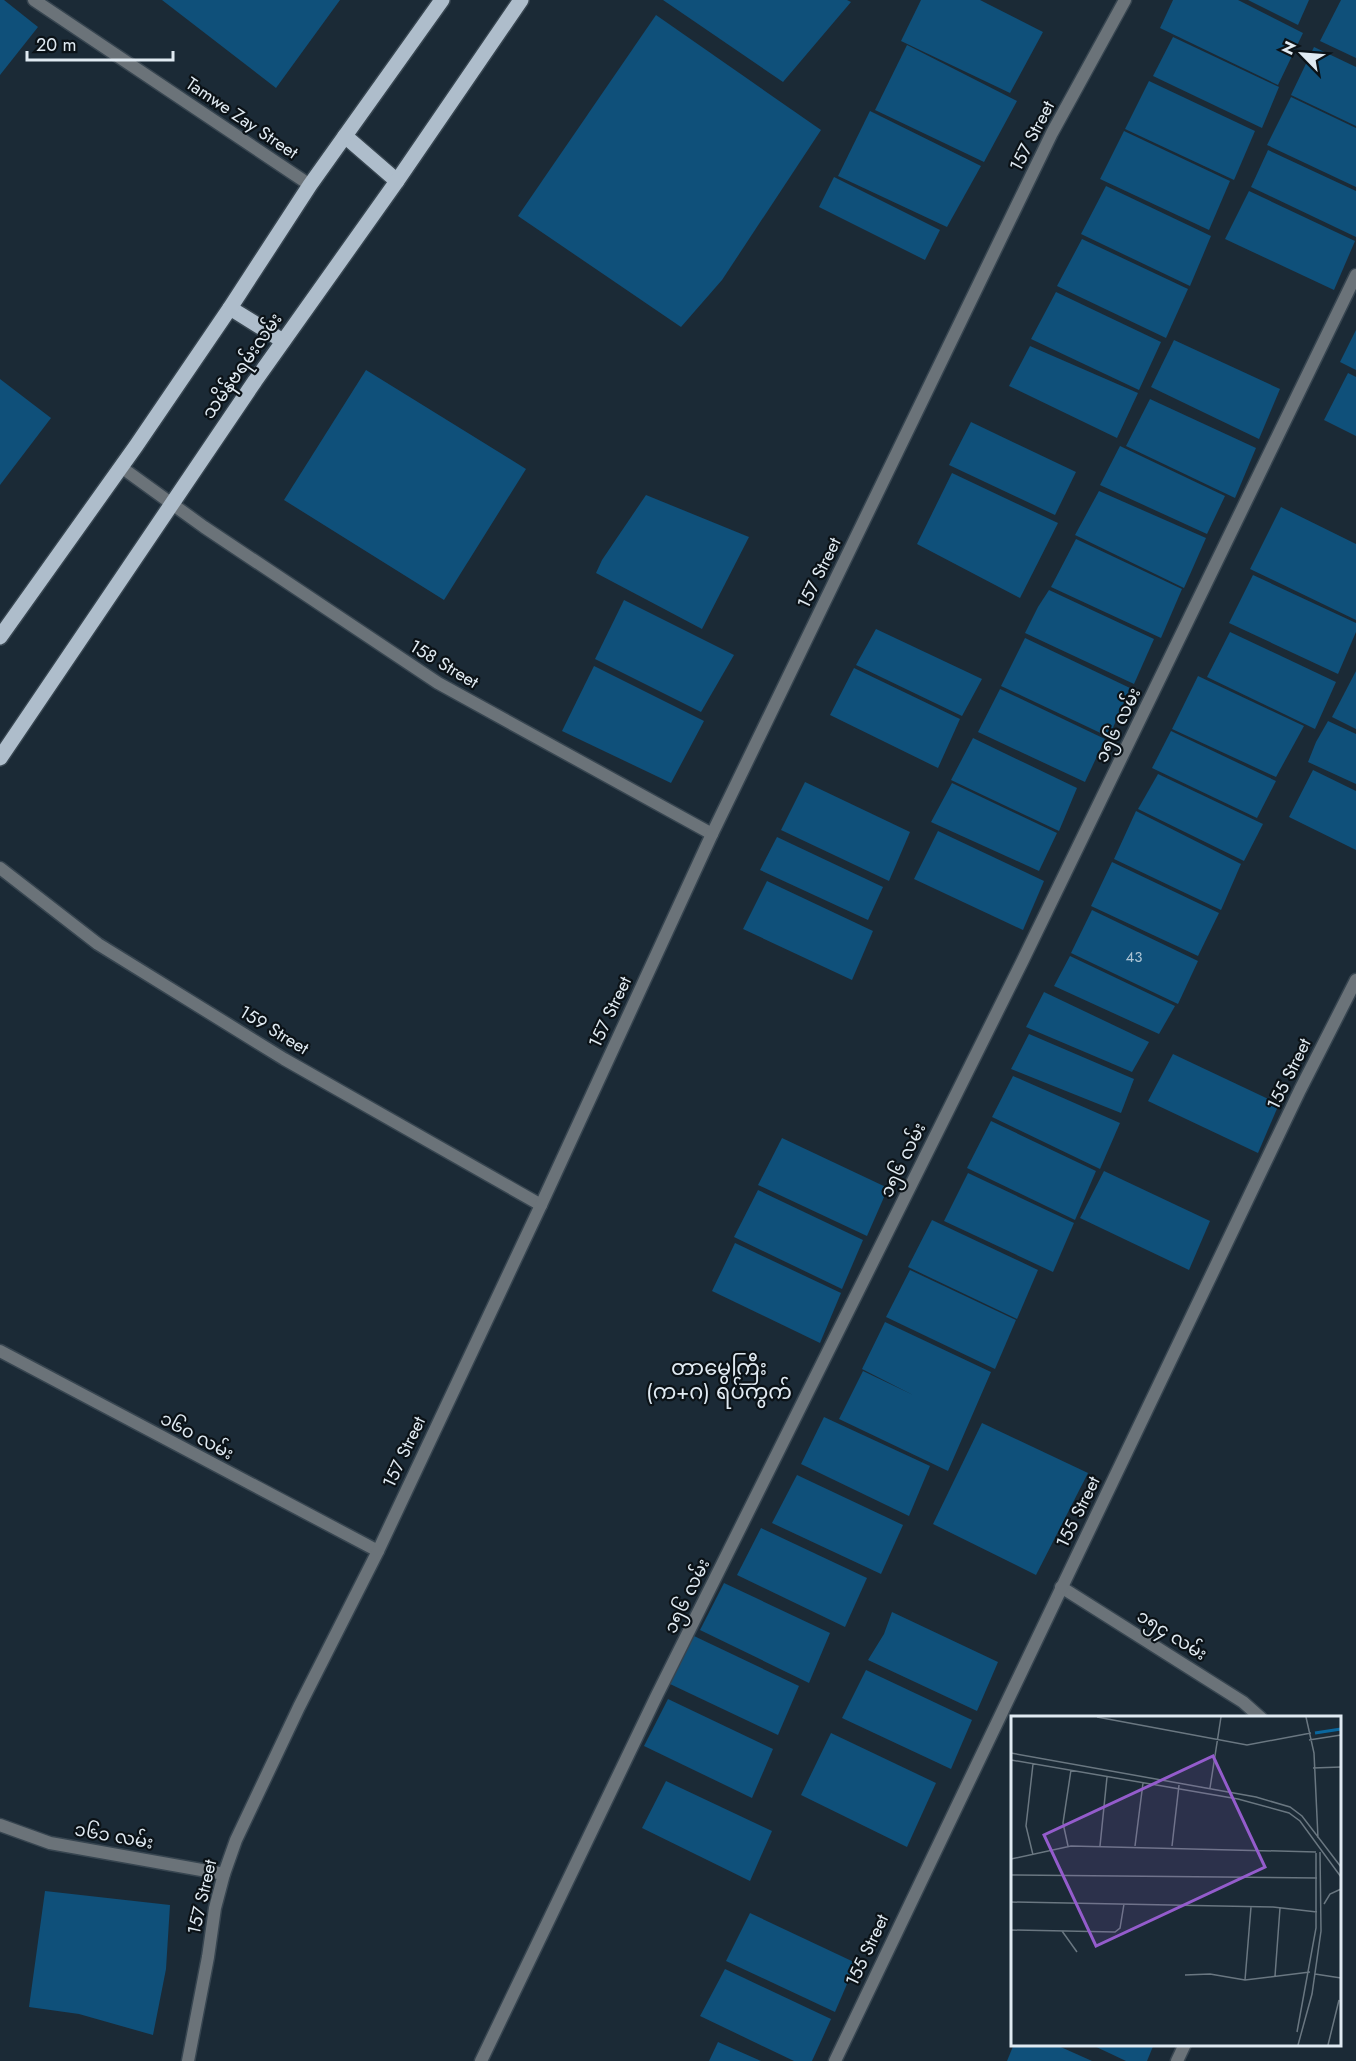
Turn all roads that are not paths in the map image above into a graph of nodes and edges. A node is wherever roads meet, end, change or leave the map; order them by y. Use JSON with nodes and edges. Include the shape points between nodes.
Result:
{"nodes":[{"id":1,"x":34,"y":0,"type":"edge"},
{"id":2,"x":442,"y":0,"type":"edge"},
{"id":3,"x":521,"y":0,"type":"edge"},
{"id":4,"x":1125,"y":0,"type":"edge"},
{"id":5,"x":345,"y":136,"type":"junction"},
{"id":6,"x":397,"y":180,"type":"junction"},
{"id":7,"x":310,"y":185,"type":"junction"},
{"id":8,"x":1356,"y":275,"type":"edge"},
{"id":9,"x":230,"y":308,"type":"junction"},
{"id":10,"x":283,"y":341,"type":"junction"},
{"id":11,"x":121,"y":467,"type":"junction"},
{"id":12,"x":171,"y":503,"type":"junction"},
{"id":13,"x":0,"y":638,"type":"edge"},
{"id":14,"x":0,"y":758,"type":"edge"},
{"id":15,"x":712,"y":834,"type":"junction"},
{"id":16,"x":0,"y":868,"type":"edge"},
{"id":17,"x":1356,"y":980,"type":"edge"},
{"id":18,"x":541,"y":1205,"type":"junction"},
{"id":19,"x":0,"y":1351,"type":"edge"},
{"id":20,"x":378,"y":1551,"type":"junction"},
{"id":21,"x":1061,"y":1587,"type":"junction"},
{"id":22,"x":1259,"y":1716,"type":"edge"},
{"id":23,"x":0,"y":1825,"type":"edge"},
{"id":24,"x":224,"y":1874,"type":"junction"},
{"id":25,"x":1184,"y":2046,"type":"edge"},
{"id":26,"x":188,"y":2061,"type":"edge"},
{"id":27,"x":481,"y":2061,"type":"edge"},
{"id":28,"x":835,"y":2061,"type":"edge"},
{"id":29,"x":1177,"y":2061,"type":"edge"}],
"edges":[{"from":1,"to":7,"type":"street","name":"Tamwe Zay Street"},
{"from":2,"to":5,"type":"main road"},
{"from":3,"to":6,"type":"main road","name":"သမိန်ဗရမ်းလမ်း"},
{"from":4,"to":15,"type":"street","name":"157 Street","via":[[1052,133]]},
{"from":5,"to":6,"type":"main road"},
{"from":5,"to":7,"type":"main road"},
{"from":6,"to":10,"type":"main road","name":"သမိန်ဗရမ်းလမ်း"},
{"from":7,"to":9,"type":"main road"},
{"from":8,"to":27,"type":"street","name":"၁၅၆ လမ်း"},
{"from":9,"to":10,"type":"main road"},
{"from":9,"to":11,"type":"main road"},
{"from":10,"to":12,"type":"main road","name":"သမိန်ဗရမ်းလမ်း"},
{"from":11,"to":12,"type":"street","name":"158 Street"},
{"from":11,"to":13,"type":"main road"},
{"from":12,"to":14,"type":"main road","name":"သမိန်ဗရမ်းလမ်း"},
{"from":12,"to":15,"type":"street","name":"158 Street","via":[[438,683]]},
{"from":15,"to":18,"type":"street","name":"157 Street"},
{"from":16,"to":18,"type":"street","name":"159 Street","via":[[98,944],[284,1059]]},
{"from":17,"to":21,"type":"street","name":"155 Street"},
{"from":18,"to":20,"type":"street","name":"157 Street"},
{"from":19,"to":20,"type":"street","name":"၁၆၀ လမ်း"},
{"from":20,"to":24,"type":"street","name":"157 Street","via":[[299,1707]]},
{"from":21,"to":22,"type":"street","name":"၁၅၄ လမ်း","via":[[1243,1702]]},
{"from":21,"to":28,"type":"street","name":"155 Street"},
{"from":23,"to":24,"type":"street","name":"၁၆၁ လမ်း","via":[[50,1844]]},
{"from":24,"to":26,"type":"street","name":"157 Street"},
{"from":25,"to":29,"type":"street"}]}
